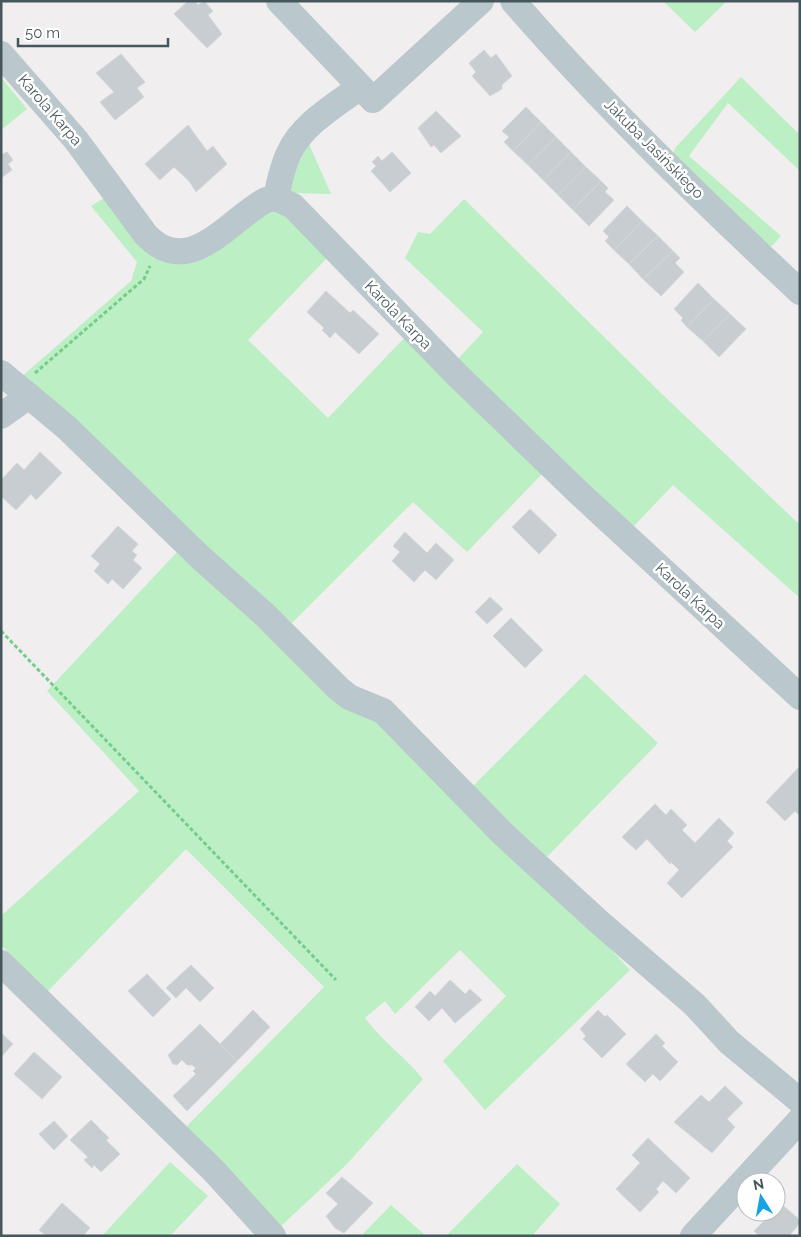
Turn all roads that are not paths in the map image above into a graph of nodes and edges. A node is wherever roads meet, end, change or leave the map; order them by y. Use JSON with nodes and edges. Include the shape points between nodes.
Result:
{"nodes":[{"id":1,"x":279,"y":1,"type":"edge"},
{"id":2,"x":481,"y":1,"type":"edge"},
{"id":3,"x":513,"y":1,"type":"edge"},
{"id":4,"x":1,"y":54,"type":"edge"},
{"id":5,"x":367,"y":94,"type":"junction"},
{"id":6,"x":276,"y":198,"type":"junction"},
{"id":7,"x":800,"y":292,"type":"edge"},
{"id":8,"x":16,"y":385,"type":"edge"},
{"id":9,"x":1,"y":416,"type":"edge"},
{"id":10,"x":800,"y":697,"type":"edge"},
{"id":11,"x":1,"y":963,"type":"edge"},
{"id":12,"x":799,"y":1115,"type":"edge"},
{"id":13,"x":272,"y":1236,"type":"edge"},
{"id":14,"x":693,"y":1236,"type":"edge"}],
"edges":[{"from":1,"to":5,"type":"street"},
{"from":2,"to":5,"type":"street"},
{"from":3,"to":7,"type":"street","name":"Jakuba Jasińskiego","via":[[631,126]]},
{"from":4,"to":6,"type":"street","name":"Karola Karpa","via":[[76,140],[156,245],[177,252],[200,247],[259,204]]},
{"from":5,"to":6,"type":"street","via":[[312,124],[298,138],[284,165]]},
{"from":6,"to":10,"type":"street","name":"Karola Karpa","via":[[292,206],[463,381]]},
{"from":8,"to":9,"type":"street"},
{"from":8,"to":12,"type":"street","via":[[66,427],[338,688],[350,697],[383,711],[502,832],[695,1005]]},
{"from":11,"to":13,"type":"street","via":[[214,1171]]},
{"from":12,"to":14,"type":"street"}]}
